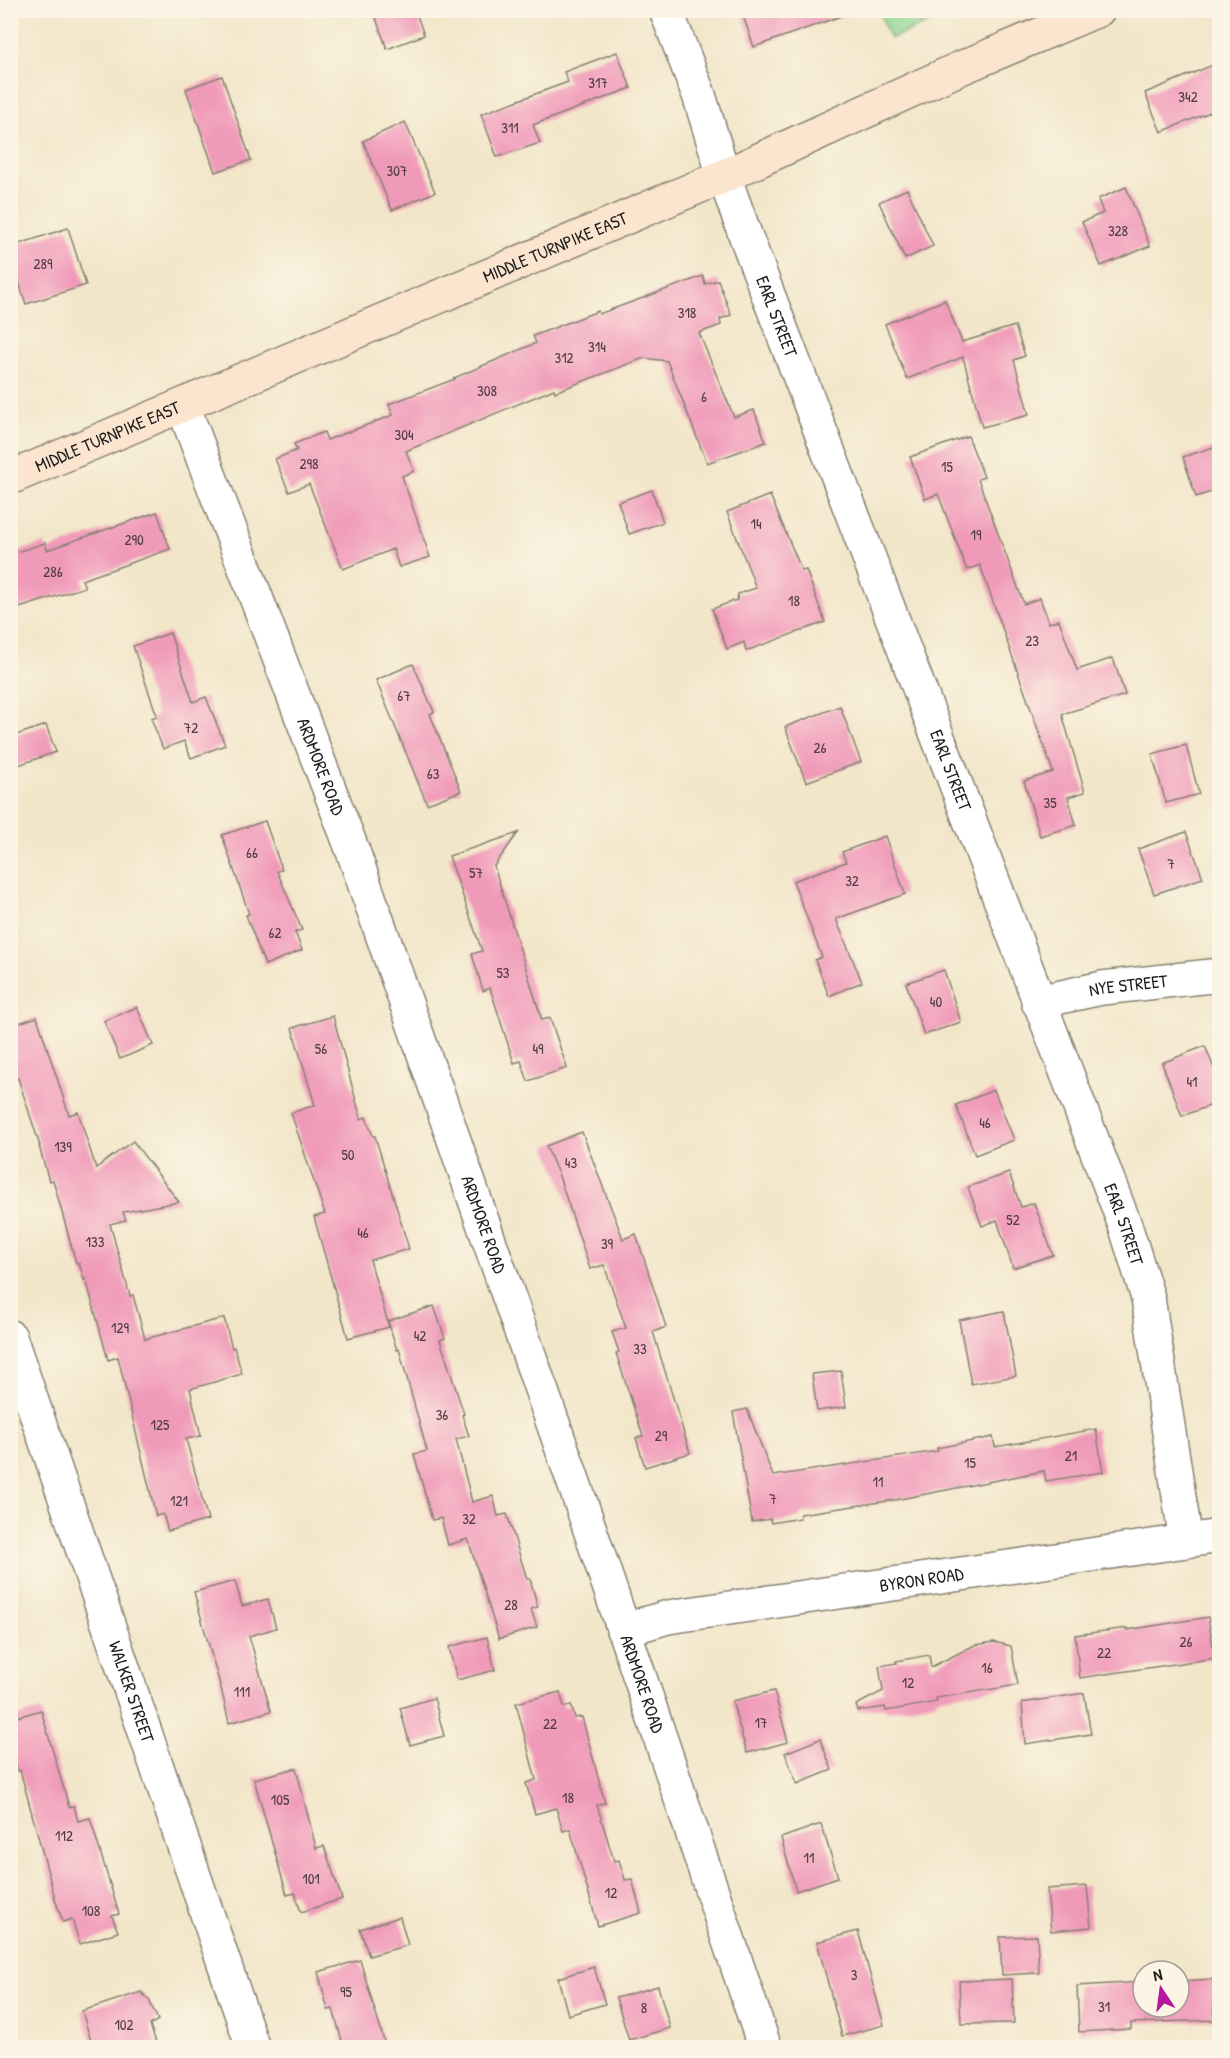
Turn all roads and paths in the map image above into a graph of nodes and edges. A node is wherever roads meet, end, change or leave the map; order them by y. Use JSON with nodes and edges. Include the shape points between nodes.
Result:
{"nodes":[{"id":1,"x":666,"y":10,"type":"edge"},
{"id":2,"x":1098,"y":10,"type":"edge"},
{"id":3,"x":724,"y":176,"type":"junction"},
{"id":4,"x":183,"y":406,"type":"junction"},
{"id":5,"x":10,"y":478,"type":"edge"},
{"id":6,"x":1220,"y":975,"type":"edge"},
{"id":7,"x":1038,"y":1002,"type":"junction"},
{"id":8,"x":10,"y":1337,"type":"edge"},
{"id":9,"x":1220,"y":1536,"type":"edge"},
{"id":10,"x":1186,"y":1541,"type":"junction"},
{"id":11,"x":623,"y":1630,"type":"junction"},
{"id":12,"x":252,"y":2048,"type":"edge"},
{"id":13,"x":765,"y":2048,"type":"edge"}],
"edges":[{"from":1,"to":3,"type":"street","name":"EARL STREET","via":[[699,95]]},
{"from":2,"to":3,"type":"main road","name":"MIDDLE TURNPIKE EAST"},
{"from":3,"to":4,"type":"main road","name":"MIDDLE TURNPIKE EAST"},
{"from":3,"to":7,"type":"street","name":"EARL STREET"},
{"from":4,"to":5,"type":"main road","name":"MIDDLE TURNPIKE EAST"},
{"from":4,"to":11,"type":"street","name":"ARDMORE ROAD","via":[[354,854]]},
{"from":6,"to":7,"type":"street","name":"NYE STREET","via":[[1101,988]]},
{"from":7,"to":10,"type":"street","name":"EARL STREET","via":[[1125,1225],[1148,1298]]},
{"from":8,"to":12,"type":"street","name":"WALKER STREET"},
{"from":9,"to":10,"type":"street","name":"BYRON ROAD"},
{"from":10,"to":11,"type":"street","name":"BYRON ROAD","via":[[668,1617]]},
{"from":11,"to":13,"type":"street","name":"ARDMORE ROAD"}]}
